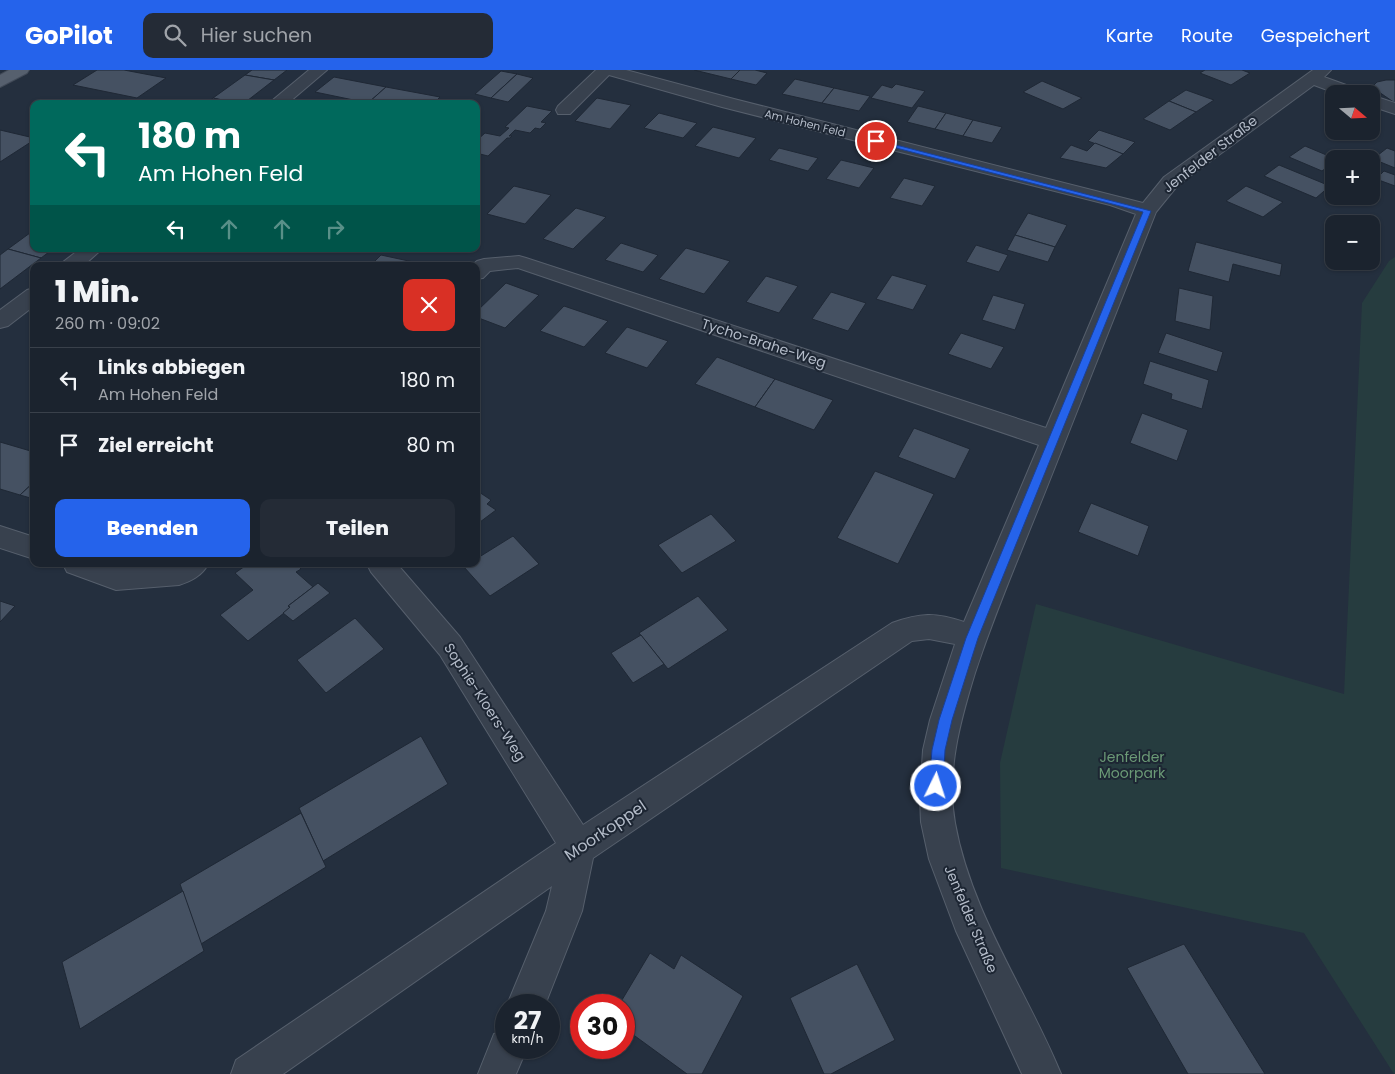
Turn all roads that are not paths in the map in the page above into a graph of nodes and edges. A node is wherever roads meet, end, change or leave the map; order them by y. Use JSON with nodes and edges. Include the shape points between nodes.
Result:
{"nodes":[{"id":1,"x":21,"y":70,"type":"edge"},
{"id":2,"x":319,"y":70,"type":"edge"},
{"id":3,"x":606,"y":70,"type":"edge"},
{"id":4,"x":670,"y":70,"type":"edge"},
{"id":5,"x":1317,"y":74,"type":"edge"},
{"id":6,"x":0,"y":82,"type":"edge"},
{"id":7,"x":659,"y":84,"type":"junction"},
{"id":8,"x":1337,"y":85,"type":"edge"},
{"id":9,"x":281,"y":100,"type":"edge"},
{"id":10,"x":1380,"y":103,"type":"edge"},
{"id":11,"x":1395,"y":109,"type":"edge"},
{"id":12,"x":564,"y":110,"type":"dead end"},
{"id":13,"x":1147,"y":211,"type":"junction"},
{"id":14,"x":88,"y":252,"type":"edge"},
{"id":15,"x":75,"y":262,"type":"edge"},
{"id":16,"x":480,"y":269,"type":"edge"},
{"id":17,"x":30,"y":297,"type":"edge"},
{"id":18,"x":0,"y":321,"type":"edge"},
{"id":19,"x":1052,"y":440,"type":"junction"},
{"id":20,"x":0,"y":537,"type":"edge"},
{"id":21,"x":30,"y":547,"type":"edge"},
{"id":22,"x":85,"y":567,"type":"edge"},
{"id":23,"x":190,"y":567,"type":"edge"},
{"id":24,"x":384,"y":567,"type":"edge"},
{"id":25,"x":972,"y":638,"type":"junction"},
{"id":26,"x":578,"y":848,"type":"junction"},
{"id":27,"x":530,"y":994,"type":"edge"},
{"id":28,"x":503,"y":1059,"type":"edge"},
{"id":29,"x":250,"y":1074,"type":"edge"},
{"id":30,"x":497,"y":1074,"type":"edge"},
{"id":31,"x":1042,"y":1074,"type":"edge"}],
"edges":[{"from":1,"to":6,"type":"main road"},
{"from":2,"to":9,"type":"street"},
{"from":3,"to":7,"type":"street","name":"Am Hohen Feld"},
{"from":3,"to":12,"type":"street"},
{"from":4,"to":7,"type":"street"},
{"from":5,"to":8,"type":"street"},
{"from":5,"to":13,"type":"street","name":"Jenfelder Straße","via":[[1171,181]]},
{"from":7,"to":13,"type":"street","name":"Am Hohen Feld"},
{"from":10,"to":11,"type":"street"},
{"from":13,"to":19,"type":"street","name":"Jenfelder Straße"},
{"from":14,"to":15,"type":"street"},
{"from":16,"to":19,"type":"street","name":"Tycho-Brahe-Weg","via":[[484,265],[519,262]]},
{"from":17,"to":18,"type":"street"},
{"from":19,"to":25,"type":"street","name":"Jenfelder Straße"},
{"from":20,"to":21,"type":"street"},
{"from":22,"to":23,"type":"street","via":[[116,579],[179,574]]},
{"from":24,"to":26,"type":"street","name":"Sophie-Kloers-Weg","via":[[450,646]]},
{"from":25,"to":26,"type":"street","name":"Moorkoppel","via":[[933,625],[902,632]]},
{"from":25,"to":31,"type":"street","name":"Jenfelder Straße","via":[[945,720],[939,750],[938,822],[946,859],[974,931]]},
{"from":26,"to":27,"type":"street","via":[[564,911]]},
{"from":26,"to":29,"type":"street","name":"Moorkoppel"},
{"from":28,"to":30,"type":"street"}]}
